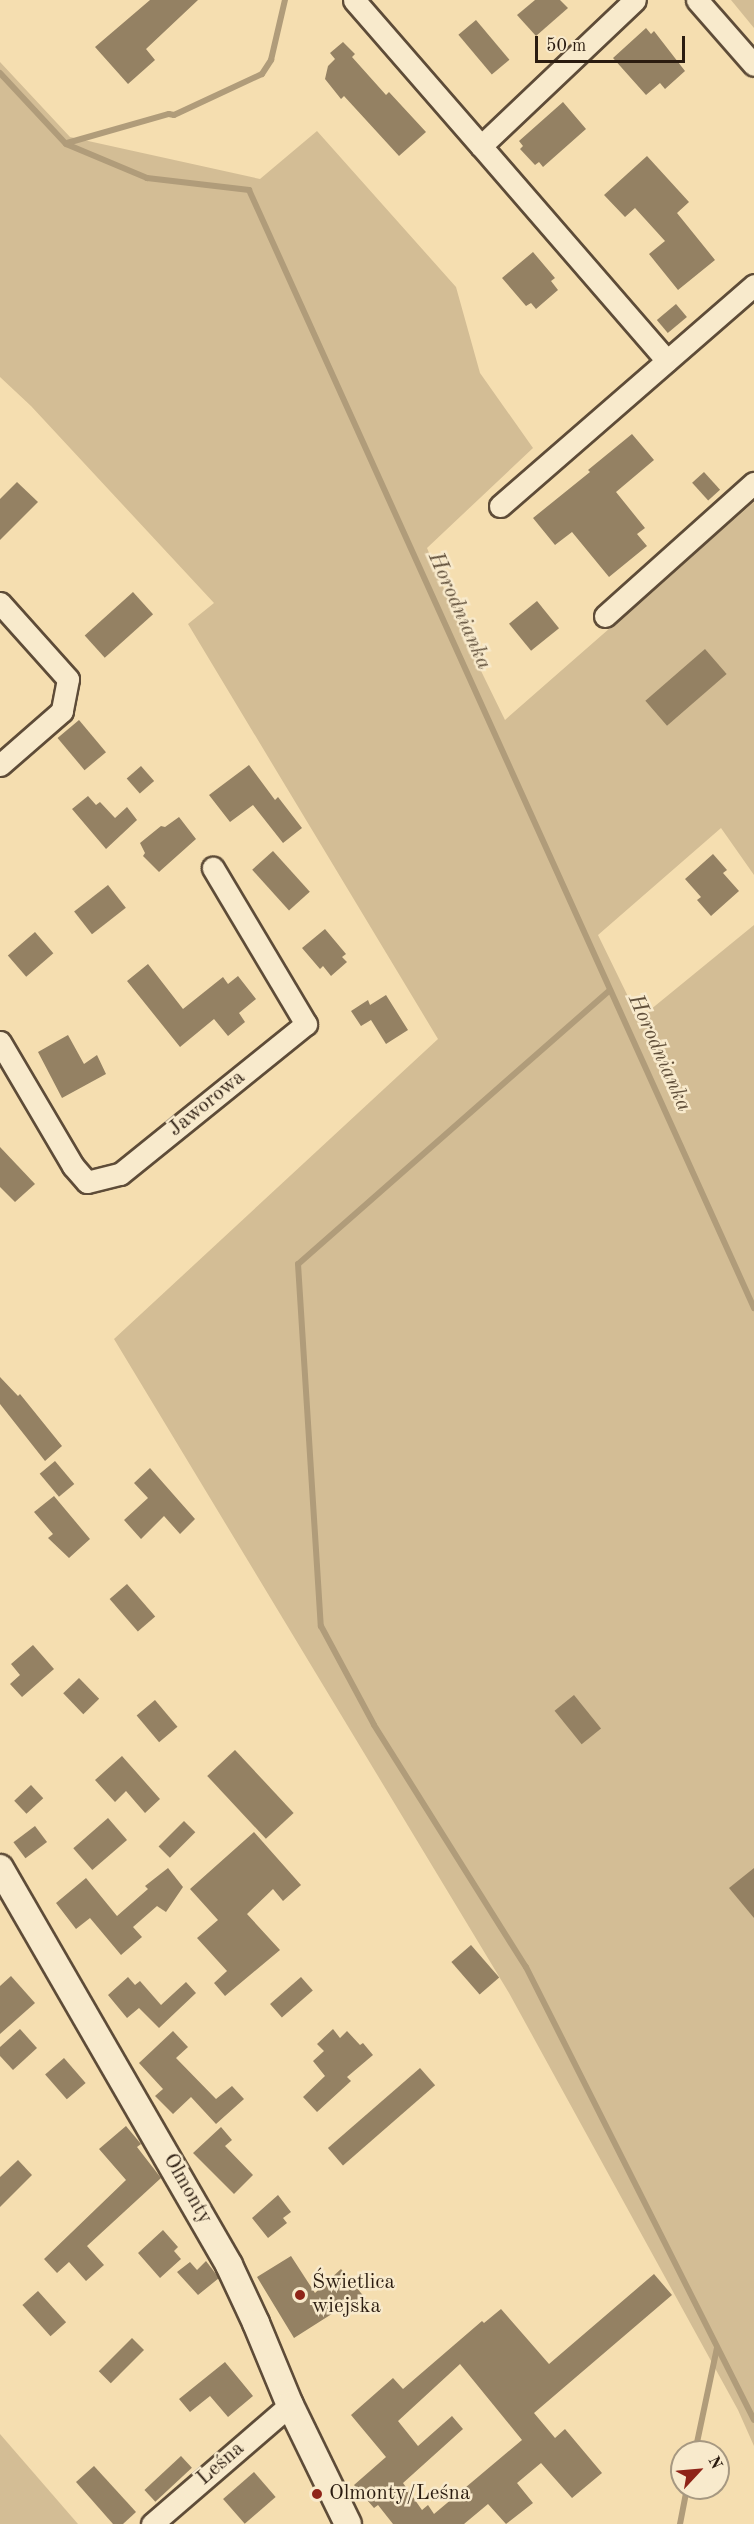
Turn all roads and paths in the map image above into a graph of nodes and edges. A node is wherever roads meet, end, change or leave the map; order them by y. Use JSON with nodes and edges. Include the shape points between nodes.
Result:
{"nodes":[{"id":1,"x":354,"y":0,"type":"edge"},
{"id":2,"x":635,"y":0,"type":"edge"},
{"id":3,"x":697,"y":0,"type":"edge"},
{"id":4,"x":754,"y":65,"type":"edge"},
{"id":5,"x":481,"y":146,"type":"junction"},
{"id":6,"x":754,"y":285,"type":"edge"},
{"id":7,"x":667,"y":361,"type":"junction"},
{"id":8,"x":754,"y":483,"type":"edge"},
{"id":9,"x":500,"y":506,"type":"dead end"},
{"id":10,"x":0,"y":603,"type":"edge"},
{"id":11,"x":605,"y":616,"type":"dead end"},
{"id":12,"x":0,"y":765,"type":"edge"},
{"id":13,"x":213,"y":868,"type":"dead end"},
{"id":14,"x":0,"y":1042,"type":"edge"},
{"id":15,"x":0,"y":1868,"type":"edge"},
{"id":16,"x":290,"y":2405,"type":"junction"},
{"id":17,"x":152,"y":2524,"type":"edge"},
{"id":18,"x":348,"y":2524,"type":"edge"}],
"edges":[{"from":1,"to":5,"type":"street"},
{"from":2,"to":5,"type":"street"},
{"from":3,"to":4,"type":"street"},
{"from":5,"to":7,"type":"street"},
{"from":6,"to":7,"type":"street"},
{"from":7,"to":9,"type":"street"},
{"from":8,"to":11,"type":"street"},
{"from":10,"to":12,"type":"street","via":[[68,679],[62,711]]},
{"from":13,"to":14,"type":"street","name":"Jaworowa","via":[[306,1024],[120,1174],[87,1182],[73,1166]]},
{"from":15,"to":16,"type":"street","name":"Olmonty","via":[[205,2219],[256,2322]]},
{"from":16,"to":17,"type":"street","name":"Leśna"},
{"from":16,"to":18,"type":"street","name":"Olmonty"}]}
